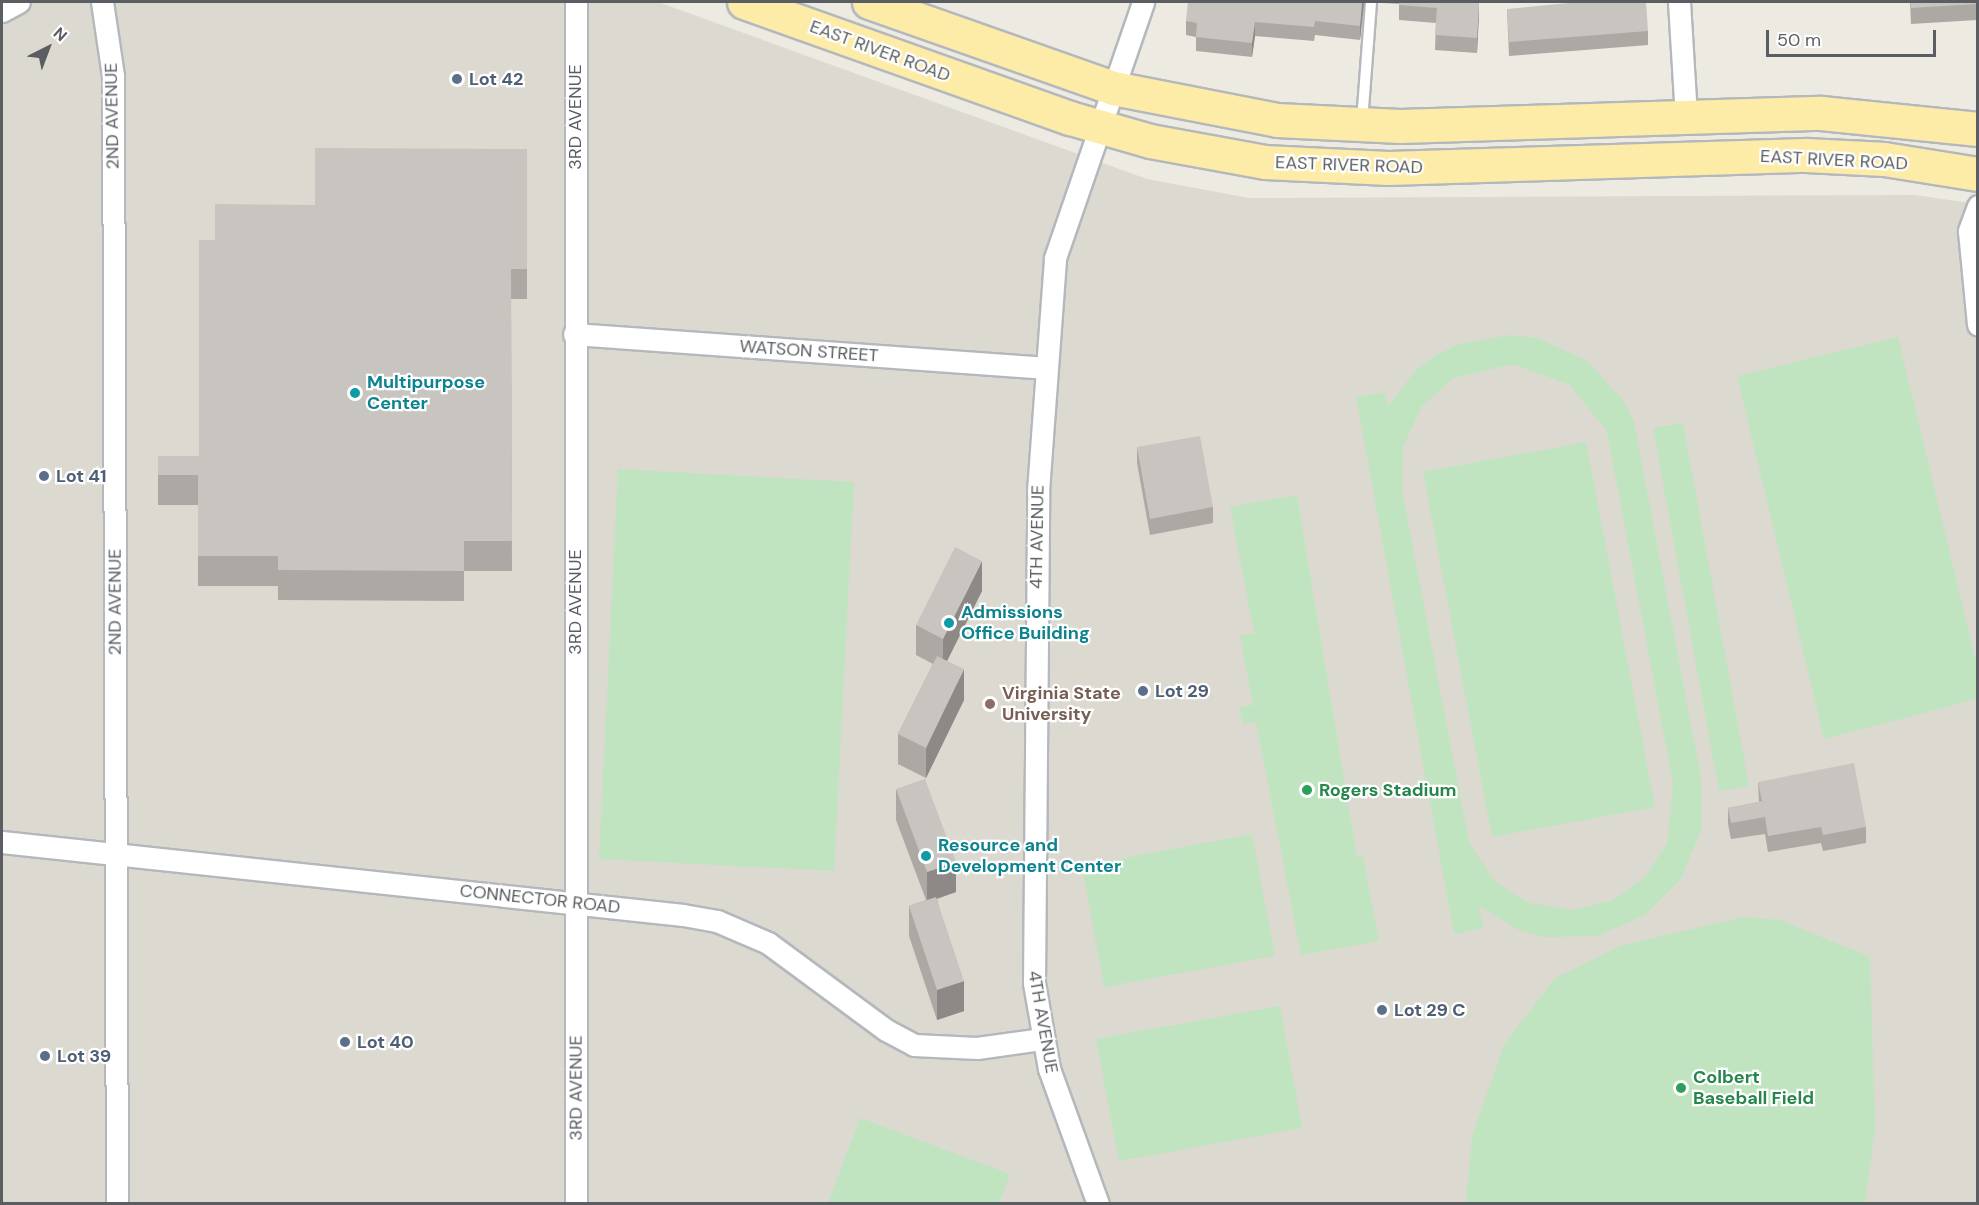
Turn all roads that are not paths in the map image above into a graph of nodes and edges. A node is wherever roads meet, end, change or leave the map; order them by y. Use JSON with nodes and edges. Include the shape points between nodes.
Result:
{"nodes":[{"id":1,"x":19,"y":2,"type":"edge"},
{"id":2,"x":102,"y":2,"type":"edge"},
{"id":3,"x":576,"y":2,"type":"edge"},
{"id":4,"x":744,"y":2,"type":"edge"},
{"id":5,"x":869,"y":2,"type":"edge"},
{"id":6,"x":1143,"y":2,"type":"edge"},
{"id":7,"x":1371,"y":2,"type":"edge"},
{"id":8,"x":1678,"y":2,"type":"edge"},
{"id":9,"x":2,"y":11,"type":"edge"},
{"id":10,"x":1113,"y":88,"type":"junction"},
{"id":11,"x":1686,"y":115,"type":"junction"},
{"id":12,"x":1362,"y":125,"type":"junction"},
{"id":13,"x":1101,"y":127,"type":"junction"},
{"id":14,"x":1977,"y":129,"type":"edge"},
{"id":15,"x":1977,"y":174,"type":"edge"},
{"id":16,"x":1977,"y":206,"type":"edge"},
{"id":17,"x":1977,"y":325,"type":"edge"},
{"id":18,"x":574,"y":334,"type":"junction"},
{"id":19,"x":1044,"y":368,"type":"junction"},
{"id":20,"x":2,"y":842,"type":"edge"},
{"id":21,"x":116,"y":854,"type":"junction"},
{"id":22,"x":576,"y":902,"type":"junction"},
{"id":23,"x":1042,"y":1039,"type":"junction"},
{"id":24,"x":117,"y":1203,"type":"edge"},
{"id":25,"x":576,"y":1203,"type":"edge"},
{"id":26,"x":1098,"y":1203,"type":"edge"}],
"edges":[{"from":1,"to":9,"type":"street"},
{"from":2,"to":21,"type":"street","name":"2ND AVENUE","via":[[113,76]]},
{"from":3,"to":18,"type":"street","name":"3RD AVENUE"},
{"from":4,"to":13,"type":"main road","name":"EAST RIVER ROAD"},
{"from":5,"to":10,"type":"main road"},
{"from":6,"to":10,"type":"street","name":"4TH AVENUE"},
{"from":7,"to":12,"type":"lane"},
{"from":8,"to":11,"type":"street"},
{"from":10,"to":12,"type":"main road","via":[[1251,117]]},
{"from":10,"to":13,"type":"street","name":"4TH AVENUE"},
{"from":11,"to":12,"type":"main road"},
{"from":11,"to":14,"type":"main road","via":[[1865,115]]},
{"from":13,"to":15,"type":"main road","name":"EAST RIVER ROAD","via":[[1211,154],[1338,168],[1806,155],[1884,159]]},
{"from":13,"to":19,"type":"street","name":"4TH AVENUE","via":[[1055,258]]},
{"from":16,"to":17,"type":"street","via":[[1969,231]]},
{"from":18,"to":19,"type":"street","name":"WATSON STREET"},
{"from":18,"to":22,"type":"street","name":"3RD AVENUE"},
{"from":19,"to":23,"type":"street","name":"4TH AVENUE","via":[[1032,893],[1032,960]]},
{"from":20,"to":21,"type":"street","name":"CONNECTOR ROAD"},
{"from":21,"to":22,"type":"street","name":"CONNECTOR ROAD"},
{"from":21,"to":24,"type":"street","name":"2ND AVENUE"},
{"from":22,"to":23,"type":"street","name":"CONNECTOR ROAD","via":[[683,915],[741,930],[792,958],[886,1030],[914,1045],[977,1048]]},
{"from":22,"to":25,"type":"street","name":"3RD AVENUE"},
{"from":23,"to":26,"type":"street","name":"4TH AVENUE","via":[[1070,1139]]}]}
